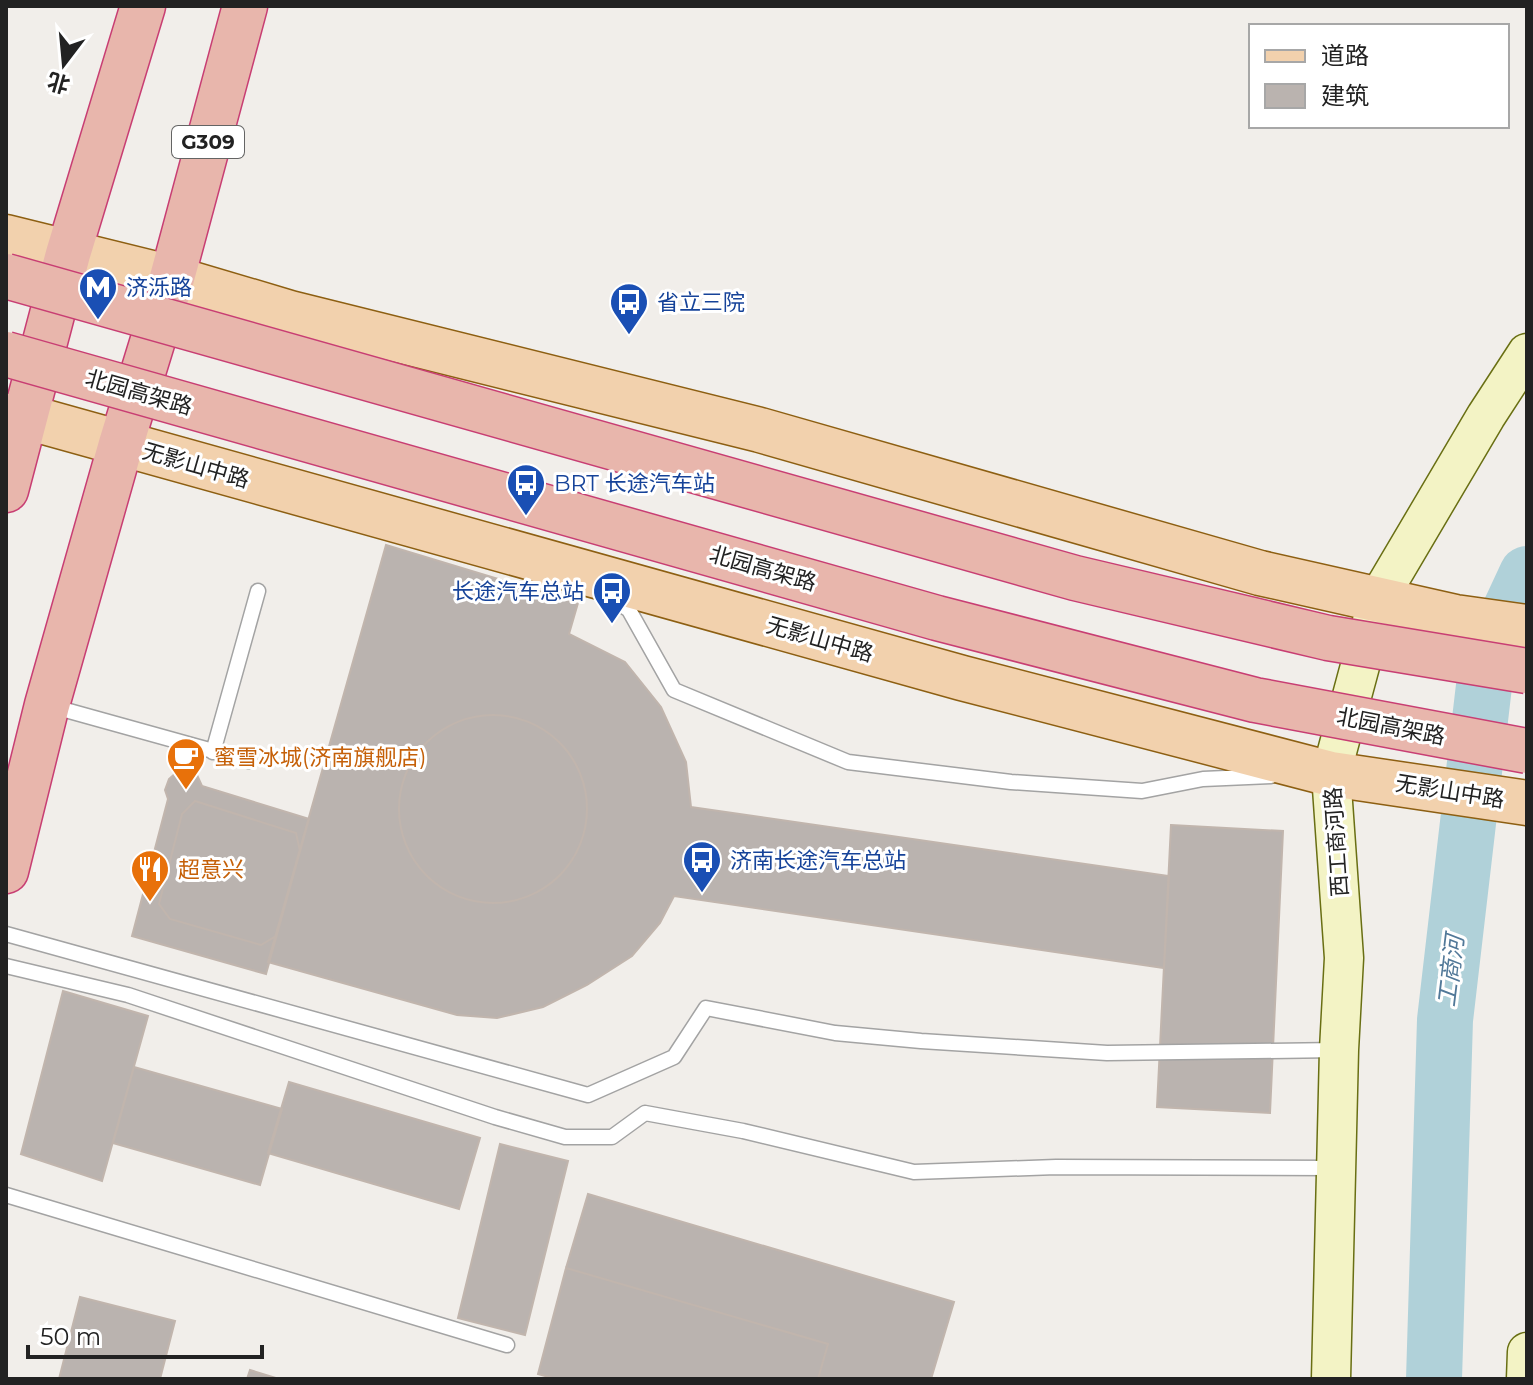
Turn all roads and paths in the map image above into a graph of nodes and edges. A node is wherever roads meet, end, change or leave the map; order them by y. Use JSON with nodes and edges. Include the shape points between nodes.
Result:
{"nodes":[{"id":1,"x":143,"y":6,"type":"edge"},
{"id":2,"x":245,"y":6,"type":"edge"},
{"id":3,"x":6,"y":237,"type":"edge"},
{"id":4,"x":68,"y":254,"type":"junction"},
{"id":5,"x":6,"y":276,"type":"edge"},
{"id":6,"x":172,"y":278,"type":"junction"},
{"id":7,"x":1527,"y":353,"type":"edge"},
{"id":8,"x":6,"y":354,"type":"edge"},
{"id":9,"x":13,"y":410,"type":"edge"},
{"id":10,"x":121,"y":444,"type":"junction"},
{"id":11,"x":6,"y":490,"type":"edge"},
{"id":12,"x":564,"y":567,"type":"junction"},
{"id":13,"x":258,"y":591,"type":"dead end"},
{"id":14,"x":1397,"y":604,"type":"junction"},
{"id":15,"x":1527,"y":627,"type":"edge"},
{"id":16,"x":1527,"y":671,"type":"edge"},
{"id":17,"x":47,"y":705,"type":"junction"},
{"id":18,"x":1527,"y":751,"type":"edge"},
{"id":19,"x":213,"y":752,"type":"junction"},
{"id":20,"x":249,"y":761,"type":"dead end"},
{"id":21,"x":1331,"y":774,"type":"junction"},
{"id":22,"x":1520,"y":802,"type":"edge"},
{"id":23,"x":6,"y":871,"type":"edge"},
{"id":24,"x":6,"y":934,"type":"edge"},
{"id":25,"x":6,"y":966,"type":"edge"},
{"id":26,"x":1339,"y":1050,"type":"junction"},
{"id":27,"x":1337,"y":1168,"type":"junction"},
{"id":28,"x":6,"y":1195,"type":"edge"},
{"id":29,"x":507,"y":1345,"type":"dead end"},
{"id":30,"x":1527,"y":1352,"type":"edge"},
{"id":31,"x":1331,"y":1379,"type":"edge"},
{"id":32,"x":1526,"y":1379,"type":"edge"}],
"edges":[{"from":1,"to":4,"type":"highway"},
{"from":2,"to":6,"type":"highway","number":"G309"},
{"from":3,"to":4,"type":"main road"},
{"from":4,"to":6,"type":"main road"},
{"from":4,"to":9,"type":"highway"},
{"from":5,"to":16,"type":"highway","bridge":true,"via":[[1075,578],[1328,638]]},
{"from":6,"to":10,"type":"highway","number":"G309"},
{"from":6,"to":14,"type":"main road","via":[[290,313],[760,430],[1260,573]]},
{"from":7,"to":14,"type":"main road","name":"西工商河路","via":[[1486,416]]},
{"from":8,"to":18,"type":"highway","name":"北园高架路","bridge":true,"via":[[952,622],[1255,700]]},
{"from":9,"to":10,"type":"main road","name":"无影山中路"},
{"from":9,"to":11,"type":"highway"},
{"from":10,"to":12,"type":"main road","name":"无影山中路"},
{"from":10,"to":17,"type":"highway","number":"G309"},
{"from":12,"to":21,"type":"main road","name":"无影山中路"},
{"from":12,"to":21,"type":"lane","via":[[629,610],[674,690],[848,762],[1142,791],[1203,779]]},
{"from":13,"to":19,"type":"lane"},
{"from":14,"to":15,"type":"main road"},
{"from":14,"to":21,"type":"main road","name":"西工商河路"},
{"from":17,"to":19,"type":"lane"},
{"from":17,"to":23,"type":"highway","number":"G309"},
{"from":19,"to":20,"type":"lane"},
{"from":21,"to":22,"type":"main road","name":"无影山中路"},
{"from":21,"to":26,"type":"main road","name":"西工商河路","via":[[1344,958]]},
{"from":24,"to":26,"type":"lane","via":[[588,1095],[674,1057],[706,1008],[835,1033],[921,1041],[1107,1053]]},
{"from":25,"to":27,"type":"lane","via":[[128,995],[565,1137],[612,1137],[645,1113],[914,1172]]},
{"from":26,"to":27,"type":"main road","name":"西工商河路"},
{"from":27,"to":31,"type":"main road","name":"西工商河路"},
{"from":28,"to":29,"type":"lane"},
{"from":30,"to":32,"type":"main road"}]}
